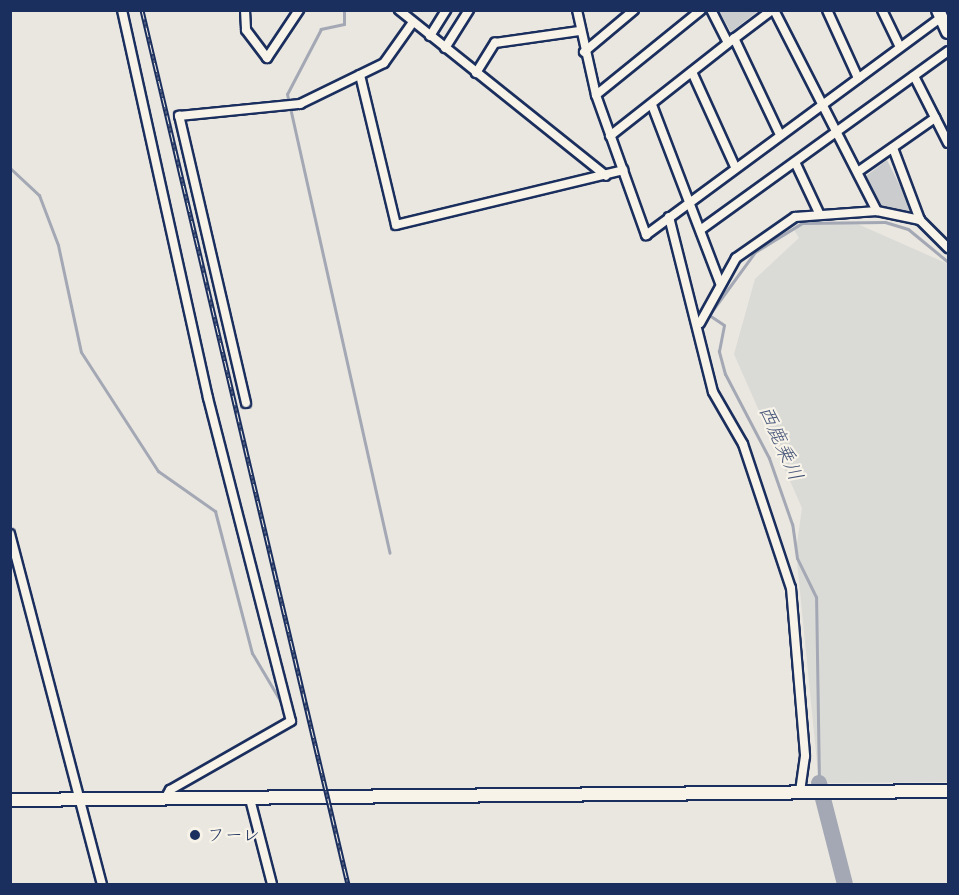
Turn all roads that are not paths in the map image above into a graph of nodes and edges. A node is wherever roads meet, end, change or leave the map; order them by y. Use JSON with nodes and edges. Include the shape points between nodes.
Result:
{"nodes":[{"id":1,"x":122,"y":10,"type":"edge"},
{"id":2,"x":245,"y":10,"type":"edge"},
{"id":3,"x":299,"y":10,"type":"edge"},
{"id":4,"x":399,"y":10,"type":"edge"},
{"id":5,"x":446,"y":10,"type":"edge"},
{"id":6,"x":470,"y":10,"type":"edge"},
{"id":7,"x":577,"y":10,"type":"edge"},
{"id":8,"x":634,"y":10,"type":"edge"},
{"id":9,"x":700,"y":10,"type":"edge"},
{"id":10,"x":711,"y":10,"type":"edge"},
{"id":11,"x":773,"y":10,"type":"edge"},
{"id":12,"x":827,"y":10,"type":"edge"},
{"id":13,"x":882,"y":10,"type":"edge"},
{"id":14,"x":944,"y":21,"type":"edge"},
{"id":15,"x":413,"y":22,"type":"junction"},
{"id":16,"x":579,"y":31,"type":"junction"},
{"id":17,"x":430,"y":36,"type":"junction"},
{"id":18,"x":731,"y":41,"type":"junction"},
{"id":19,"x":900,"y":47,"type":"junction"},
{"id":20,"x":445,"y":48,"type":"junction"},
{"id":21,"x":948,"y":51,"type":"edge"},
{"id":22,"x":584,"y":52,"type":"junction"},
{"id":23,"x":692,"y":72,"type":"junction"},
{"id":24,"x":476,"y":73,"type":"junction"},
{"id":25,"x":360,"y":75,"type":"junction"},
{"id":26,"x":914,"y":76,"type":"junction"},
{"id":27,"x":858,"y":78,"type":"junction"},
{"id":28,"x":596,"y":95,"type":"junction"},
{"id":29,"x":824,"y":103,"type":"junction"},
{"id":30,"x":652,"y":105,"type":"junction"},
{"id":31,"x":935,"y":118,"type":"junction"},
{"id":32,"x":837,"y":130,"type":"junction"},
{"id":33,"x":780,"y":135,"type":"junction"},
{"id":34,"x":610,"y":136,"type":"junction"},
{"id":35,"x":948,"y":143,"type":"edge"},
{"id":36,"x":893,"y":148,"type":"junction"},
{"id":37,"x":795,"y":162,"type":"junction"},
{"id":38,"x":735,"y":167,"type":"junction"},
{"id":39,"x":623,"y":170,"type":"junction"},
{"id":40,"x":859,"y":171,"type":"junction"},
{"id":41,"x":606,"y":176,"type":"junction"},
{"id":42,"x":691,"y":199,"type":"junction"},
{"id":43,"x":877,"y":211,"type":"junction"},
{"id":44,"x":819,"y":213,"type":"junction"},
{"id":45,"x":669,"y":217,"type":"junction"},
{"id":46,"x":920,"y":220,"type":"junction"},
{"id":47,"x":702,"y":228,"type":"junction"},
{"id":48,"x":948,"y":248,"type":"edge"},
{"id":49,"x":720,"y":283,"type":"junction"},
{"id":50,"x":700,"y":324,"type":"junction"},
{"id":51,"x":246,"y":402,"type":"dead end"},
{"id":52,"x":10,"y":534,"type":"edge"},
{"id":53,"x":948,"y":791,"type":"edge"},
{"id":54,"x":802,"y":793,"type":"junction"},
{"id":55,"x":79,"y":798,"type":"junction"},
{"id":56,"x":165,"y":799,"type":"junction"},
{"id":57,"x":250,"y":799,"type":"junction"},
{"id":58,"x":10,"y":800,"type":"edge"},
{"id":59,"x":102,"y":885,"type":"edge"},
{"id":60,"x":272,"y":885,"type":"edge"}],
"edges":[{"from":1,"to":56,"type":"street","via":[[208,398],[291,721],[170,790]]},
{"from":2,"to":3,"type":"street","via":[[246,30],[267,58]]},
{"from":4,"to":15,"type":"street"},
{"from":5,"to":17,"type":"street"},
{"from":6,"to":20,"type":"street"},
{"from":7,"to":16,"type":"street"},
{"from":8,"to":22,"type":"street"},
{"from":9,"to":28,"type":"street"},
{"from":10,"to":18,"type":"street"},
{"from":11,"to":18,"type":"street"},
{"from":11,"to":29,"type":"street"},
{"from":12,"to":27,"type":"street"},
{"from":13,"to":19,"type":"street"},
{"from":14,"to":19,"type":"street"},
{"from":15,"to":17,"type":"street"},
{"from":15,"to":25,"type":"street","via":[[384,63]]},
{"from":16,"to":22,"type":"street"},
{"from":16,"to":24,"type":"street","via":[[495,43]]},
{"from":17,"to":20,"type":"street"},
{"from":18,"to":23,"type":"street"},
{"from":18,"to":33,"type":"street"},
{"from":19,"to":27,"type":"street"},
{"from":20,"to":24,"type":"street"},
{"from":21,"to":26,"type":"street"},
{"from":22,"to":28,"type":"street"},
{"from":23,"to":30,"type":"street"},
{"from":23,"to":38,"type":"street"},
{"from":24,"to":41,"type":"street"},
{"from":25,"to":41,"type":"street","via":[[396,225]]},
{"from":25,"to":51,"type":"street","via":[[288,104],[179,116]]},
{"from":26,"to":31,"type":"street"},
{"from":26,"to":32,"type":"street"},
{"from":27,"to":29,"type":"street"},
{"from":28,"to":34,"type":"street"},
{"from":29,"to":32,"type":"street"},
{"from":29,"to":33,"type":"street"},
{"from":30,"to":34,"type":"street"},
{"from":30,"to":42,"type":"street"},
{"from":31,"to":35,"type":"street"},
{"from":31,"to":36,"type":"street"},
{"from":32,"to":37,"type":"street"},
{"from":32,"to":40,"type":"street"},
{"from":33,"to":38,"type":"street"},
{"from":34,"to":39,"type":"street"},
{"from":36,"to":40,"type":"street"},
{"from":36,"to":46,"type":"street"},
{"from":37,"to":44,"type":"street"},
{"from":37,"to":47,"type":"street"},
{"from":38,"to":42,"type":"street"},
{"from":39,"to":41,"type":"street"},
{"from":39,"to":45,"type":"street","via":[[646,235]]},
{"from":40,"to":43,"type":"street"},
{"from":42,"to":45,"type":"street"},
{"from":42,"to":47,"type":"street"},
{"from":43,"to":44,"type":"street"},
{"from":43,"to":46,"type":"street"},
{"from":44,"to":49,"type":"street","via":[[795,217],[736,258]]},
{"from":45,"to":50,"type":"street"},
{"from":46,"to":48,"type":"street"},
{"from":47,"to":49,"type":"street"},
{"from":49,"to":50,"type":"street"},
{"from":50,"to":54,"type":"street","via":[[713,392],[743,444],[791,588],[805,756]]},
{"from":52,"to":55,"type":"street"},
{"from":53,"to":54,"type":"street"},
{"from":54,"to":57,"type":"street"},
{"from":55,"to":56,"type":"street"},
{"from":55,"to":58,"type":"street"},
{"from":55,"to":59,"type":"street"},
{"from":56,"to":57,"type":"street"},
{"from":57,"to":60,"type":"street"}]}
